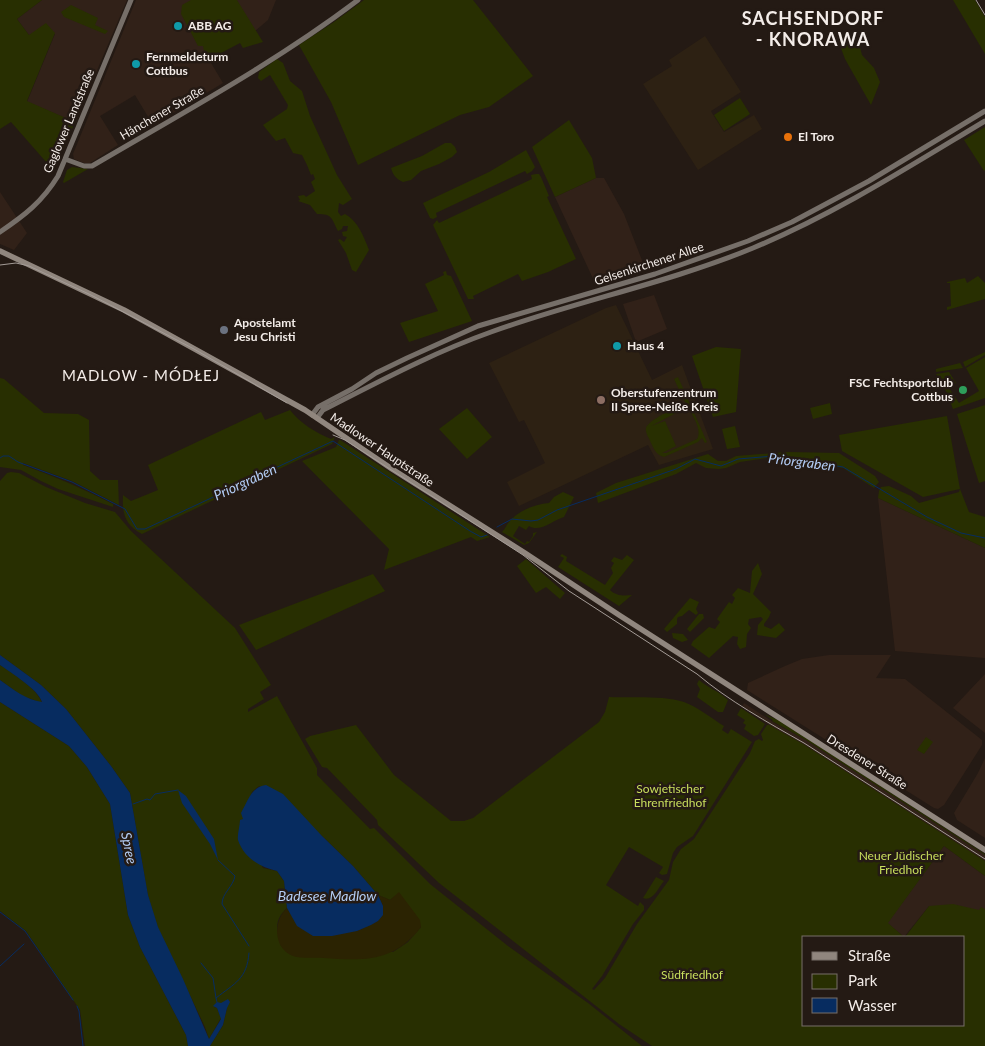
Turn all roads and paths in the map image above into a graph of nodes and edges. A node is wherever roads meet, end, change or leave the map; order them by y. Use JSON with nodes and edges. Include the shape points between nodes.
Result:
{"nodes":[{"id":1,"x":131,"y":0,"type":"edge"},
{"id":2,"x":358,"y":0,"type":"edge"},
{"id":3,"x":985,"y":111,"type":"edge"},
{"id":4,"x":985,"y":121,"type":"edge"},
{"id":5,"x":64,"y":160,"type":"junction"},
{"id":6,"x":0,"y":232,"type":"edge"},
{"id":7,"x":0,"y":251,"type":"edge"},
{"id":8,"x":314,"y":417,"type":"junction"},
{"id":9,"x":738,"y":692,"type":"joint"},
{"id":10,"x":985,"y":850,"type":"edge"}],
"edges":[{"from":1,"to":5,"type":"main road","name":"Gaglower Landstraße"},
{"from":2,"to":5,"type":"main road","name":"Hänchener Straße","via":[[292,46],[92,166]]},
{"from":3,"to":8,"type":"main road","name":"Gelsenkirchener Allee","via":[[869,181],[792,222],[655,274],[478,326],[376,373],[318,407]]},
{"from":4,"to":8,"type":"main road","name":"Gelsenkirchener Allee","via":[[872,188],[778,237],[670,278],[491,332],[447,349],[380,380]]},
{"from":5,"to":6,"type":"main road","name":"Gaglower Landstraße","via":[[38,204]]},
{"from":7,"to":8,"type":"main road","name":"Madlower Hauptstraße","via":[[124,310]]},
{"from":8,"to":9,"type":"main road","name":"Madlower Hauptstraße"},
{"from":9,"to":10,"type":"main road","name":"Dresdener Straße"}]}
